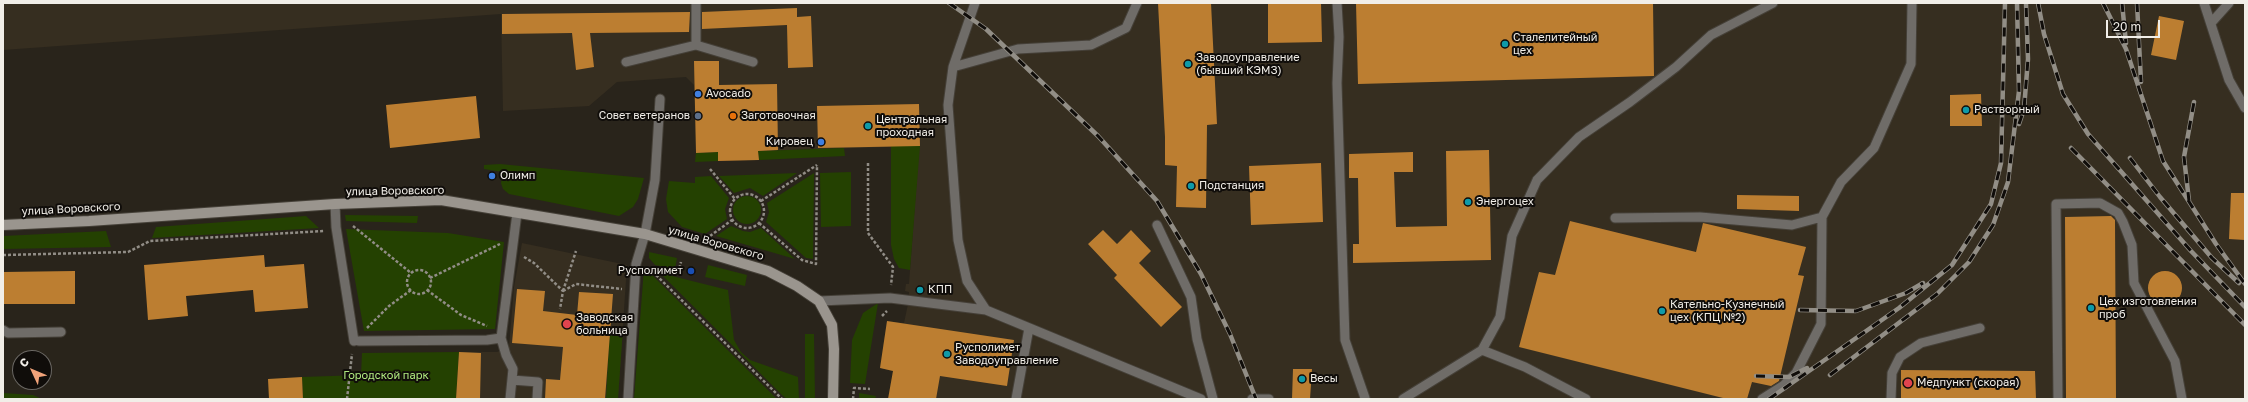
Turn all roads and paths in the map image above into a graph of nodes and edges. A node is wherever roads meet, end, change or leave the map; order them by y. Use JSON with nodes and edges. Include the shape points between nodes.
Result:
{"nodes":[{"id":1,"x":696,"y":3,"type":"edge"},
{"id":2,"x":975,"y":3,"type":"edge"},
{"id":3,"x":1137,"y":3,"type":"edge"},
{"id":4,"x":1337,"y":3,"type":"edge"},
{"id":5,"x":1773,"y":3,"type":"edge"},
{"id":6,"x":1912,"y":3,"type":"edge"},
{"id":7,"x":2204,"y":3,"type":"edge"},
{"id":8,"x":2229,"y":3,"type":"edge"},
{"id":9,"x":2211,"y":23,"type":"junction"},
{"id":10,"x":696,"y":45,"type":"junction"},
{"id":11,"x":626,"y":62,"type":"dead end"},
{"id":12,"x":753,"y":62,"type":"dead end"},
{"id":13,"x":953,"y":67,"type":"junction"},
{"id":14,"x":660,"y":98,"type":"dead end"},
{"id":15,"x":2245,"y":108,"type":"edge"},
{"id":16,"x":868,"y":163,"type":"dead end"},
{"id":17,"x":710,"y":169,"type":"dead end"},
{"id":18,"x":735,"y":199,"type":"junction"},
{"id":19,"x":762,"y":201,"type":"junction"},
{"id":20,"x":335,"y":204,"type":"junction"},
{"id":21,"x":517,"y":213,"type":"junction"},
{"id":22,"x":1822,"y":217,"type":"junction"},
{"id":23,"x":1615,"y":218,"type":"dead end"},
{"id":24,"x":732,"y":220,"type":"junction"},
{"id":25,"x":759,"y":222,"type":"junction"},
{"id":26,"x":3,"y":225,"type":"edge"},
{"id":27,"x":1157,"y":225,"type":"dead end"},
{"id":28,"x":354,"y":226,"type":"dead end"},
{"id":29,"x":336,"y":227,"type":"junction"},
{"id":30,"x":645,"y":234,"type":"junction"},
{"id":31,"x":710,"y":236,"type":"dead end"},
{"id":32,"x":504,"y":242,"type":"dead end"},
{"id":33,"x":576,"y":251,"type":"dead end"},
{"id":34,"x":520,"y":254,"type":"dead end"},
{"id":35,"x":3,"y":255,"type":"edge"},
{"id":36,"x":681,"y":262,"type":"dead end"},
{"id":37,"x":648,"y":266,"type":"dead end"},
{"id":38,"x":410,"y":273,"type":"junction"},
{"id":39,"x":678,"y":273,"type":"dead end"},
{"id":40,"x":430,"y":278,"type":"junction"},
{"id":41,"x":411,"y":290,"type":"junction"},
{"id":42,"x":428,"y":290,"type":"junction"},
{"id":43,"x":635,"y":290,"type":"junction"},
{"id":44,"x":563,"y":291,"type":"junction"},
{"id":45,"x":890,"y":298,"type":"junction"},
{"id":46,"x":818,"y":301,"type":"junction"},
{"id":47,"x":560,"y":309,"type":"dead end"},
{"id":48,"x":986,"y":310,"type":"junction"},
{"id":49,"x":882,"y":316,"type":"dead end"},
{"id":50,"x":1029,"y":328,"type":"junction"},
{"id":51,"x":1980,"y":328,"type":"dead end"},
{"id":52,"x":3,"y":330,"type":"edge"},
{"id":53,"x":61,"y":332,"type":"dead end"},
{"id":54,"x":501,"y":338,"type":"junction"},
{"id":55,"x":356,"y":341,"type":"junction"},
{"id":56,"x":1482,"y":350,"type":"junction"},
{"id":57,"x":512,"y":380,"type":"junction"},
{"id":58,"x":870,"y":389,"type":"dead end"},
{"id":59,"x":348,"y":399,"type":"edge"},
{"id":60,"x":510,"y":399,"type":"edge"},
{"id":61,"x":537,"y":399,"type":"edge"},
{"id":62,"x":628,"y":399,"type":"edge"},
{"id":63,"x":782,"y":399,"type":"edge"},
{"id":64,"x":833,"y":399,"type":"edge"},
{"id":65,"x":853,"y":399,"type":"edge"},
{"id":66,"x":1016,"y":399,"type":"edge"},
{"id":67,"x":1201,"y":399,"type":"edge"},
{"id":68,"x":1213,"y":399,"type":"edge"},
{"id":69,"x":1252,"y":399,"type":"edge"},
{"id":70,"x":1269,"y":399,"type":"edge"},
{"id":71,"x":1364,"y":399,"type":"edge"},
{"id":72,"x":1403,"y":399,"type":"edge"},
{"id":73,"x":1586,"y":399,"type":"edge"},
{"id":74,"x":1762,"y":399,"type":"edge"},
{"id":75,"x":1891,"y":399,"type":"edge"},
{"id":76,"x":2058,"y":399,"type":"edge"},
{"id":77,"x":2182,"y":399,"type":"edge"}],
"edges":[{"from":1,"to":10,"type":"lane"},
{"from":2,"to":13,"type":"lane"},
{"from":3,"to":13,"type":"lane","via":[[1126,28],[1091,45],[1018,49]]},
{"from":4,"to":71,"type":"lane","via":[[1345,340]]},
{"from":5,"to":56,"type":"lane","via":[[1711,35],[1636,98],[1579,137],[1537,180],[1512,236],[1500,317]]},
{"from":6,"to":22,"type":"lane","via":[[1910,64],[1874,148],[1841,182]]},
{"from":7,"to":9,"type":"lane"},
{"from":8,"to":9,"type":"lane"},
{"from":9,"to":15,"type":"lane","via":[[2229,80]]},
{"from":10,"to":11,"type":"lane"},
{"from":10,"to":12,"type":"lane"},
{"from":13,"to":48,"type":"lane","via":[[948,105],[958,240],[967,281]]},
{"from":14,"to":30,"type":"lane","via":[[655,180]]},
{"from":16,"to":45,"type":"path","via":[[868,233],[893,267]]},
{"from":17,"to":18,"type":"path"},
{"from":18,"to":19,"type":"path","via":[[742,194],[751,194]]},
{"from":18,"to":24,"type":"path","via":[[730,206]]},
{"from":19,"to":25,"type":"path","via":[[764,215]]},
{"from":19,"to":25,"type":"path","via":[[817,165],[816,264],[802,260]]},
{"from":20,"to":21,"type":"street","name":"улица Воровского","via":[[441,200]]},
{"from":20,"to":26,"type":"street","name":"улица Воровского"},
{"from":20,"to":29,"type":"lane"},
{"from":21,"to":30,"type":"street","name":"улица Воровского"},
{"from":21,"to":54,"type":"lane"},
{"from":22,"to":23,"type":"lane","via":[[1792,225],[1700,217]]},
{"from":22,"to":74,"type":"lane","via":[[1821,324],[1796,374]]},
{"from":24,"to":25,"type":"path","via":[[743,227],[752,227]]},
{"from":24,"to":31,"type":"path"},
{"from":27,"to":68,"type":"lane","via":[[1191,297],[1197,339]]},
{"from":28,"to":38,"type":"path"},
{"from":29,"to":35,"type":"path","via":[[321,231],[150,241],[128,252]]},
{"from":29,"to":55,"type":"lane"},
{"from":30,"to":43,"type":"lane","via":[[636,264]]},
{"from":30,"to":46,"type":"street","name":"улица Воровского","via":[[768,271],[797,286]]},
{"from":32,"to":40,"type":"path"},
{"from":33,"to":44,"type":"path"},
{"from":34,"to":44,"type":"path","via":[[534,263]]},
{"from":36,"to":39,"type":"path"},
{"from":37,"to":63,"type":"path"},
{"from":38,"to":40,"type":"path","via":[[422,270]]},
{"from":38,"to":41,"type":"path","via":[[408,285]]},
{"from":40,"to":42,"type":"path"},
{"from":41,"to":42,"type":"path","via":[[416,293]]},
{"from":41,"to":55,"type":"path","via":[[389,306]]},
{"from":42,"to":54,"type":"path","via":[[461,315],[495,329]]},
{"from":43,"to":44,"type":"path","via":[[576,284]]},
{"from":43,"to":62,"type":"lane"},
{"from":44,"to":47,"type":"path"},
{"from":45,"to":46,"type":"lane"},
{"from":45,"to":48,"type":"lane"},
{"from":45,"to":49,"type":"path","via":[[889,309]]},
{"from":46,"to":64,"type":"street","via":[[832,325]]},
{"from":48,"to":50,"type":"lane"},
{"from":50,"to":66,"type":"lane"},
{"from":50,"to":67,"type":"lane"},
{"from":51,"to":75,"type":"lane","via":[[1921,343],[1900,357],[1892,373]]},
{"from":52,"to":53,"type":"lane","via":[[8,333]]},
{"from":54,"to":55,"type":"lane"},
{"from":54,"to":57,"type":"lane","via":[[513,370]]},
{"from":55,"to":59,"type":"path"},
{"from":56,"to":72,"type":"lane"},
{"from":56,"to":73,"type":"lane","via":[[1525,367]]},
{"from":57,"to":60,"type":"lane"},
{"from":57,"to":61,"type":"lane","via":[[538,382]]},
{"from":58,"to":65,"type":"path","via":[[854,388]]},
{"from":69,"to":70,"type":"lane"},
{"from":76,"to":77,"type":"lane","via":[[2056,204],[2100,204],[2118,213],[2132,245],[2134,283],[2175,361]]}]}
